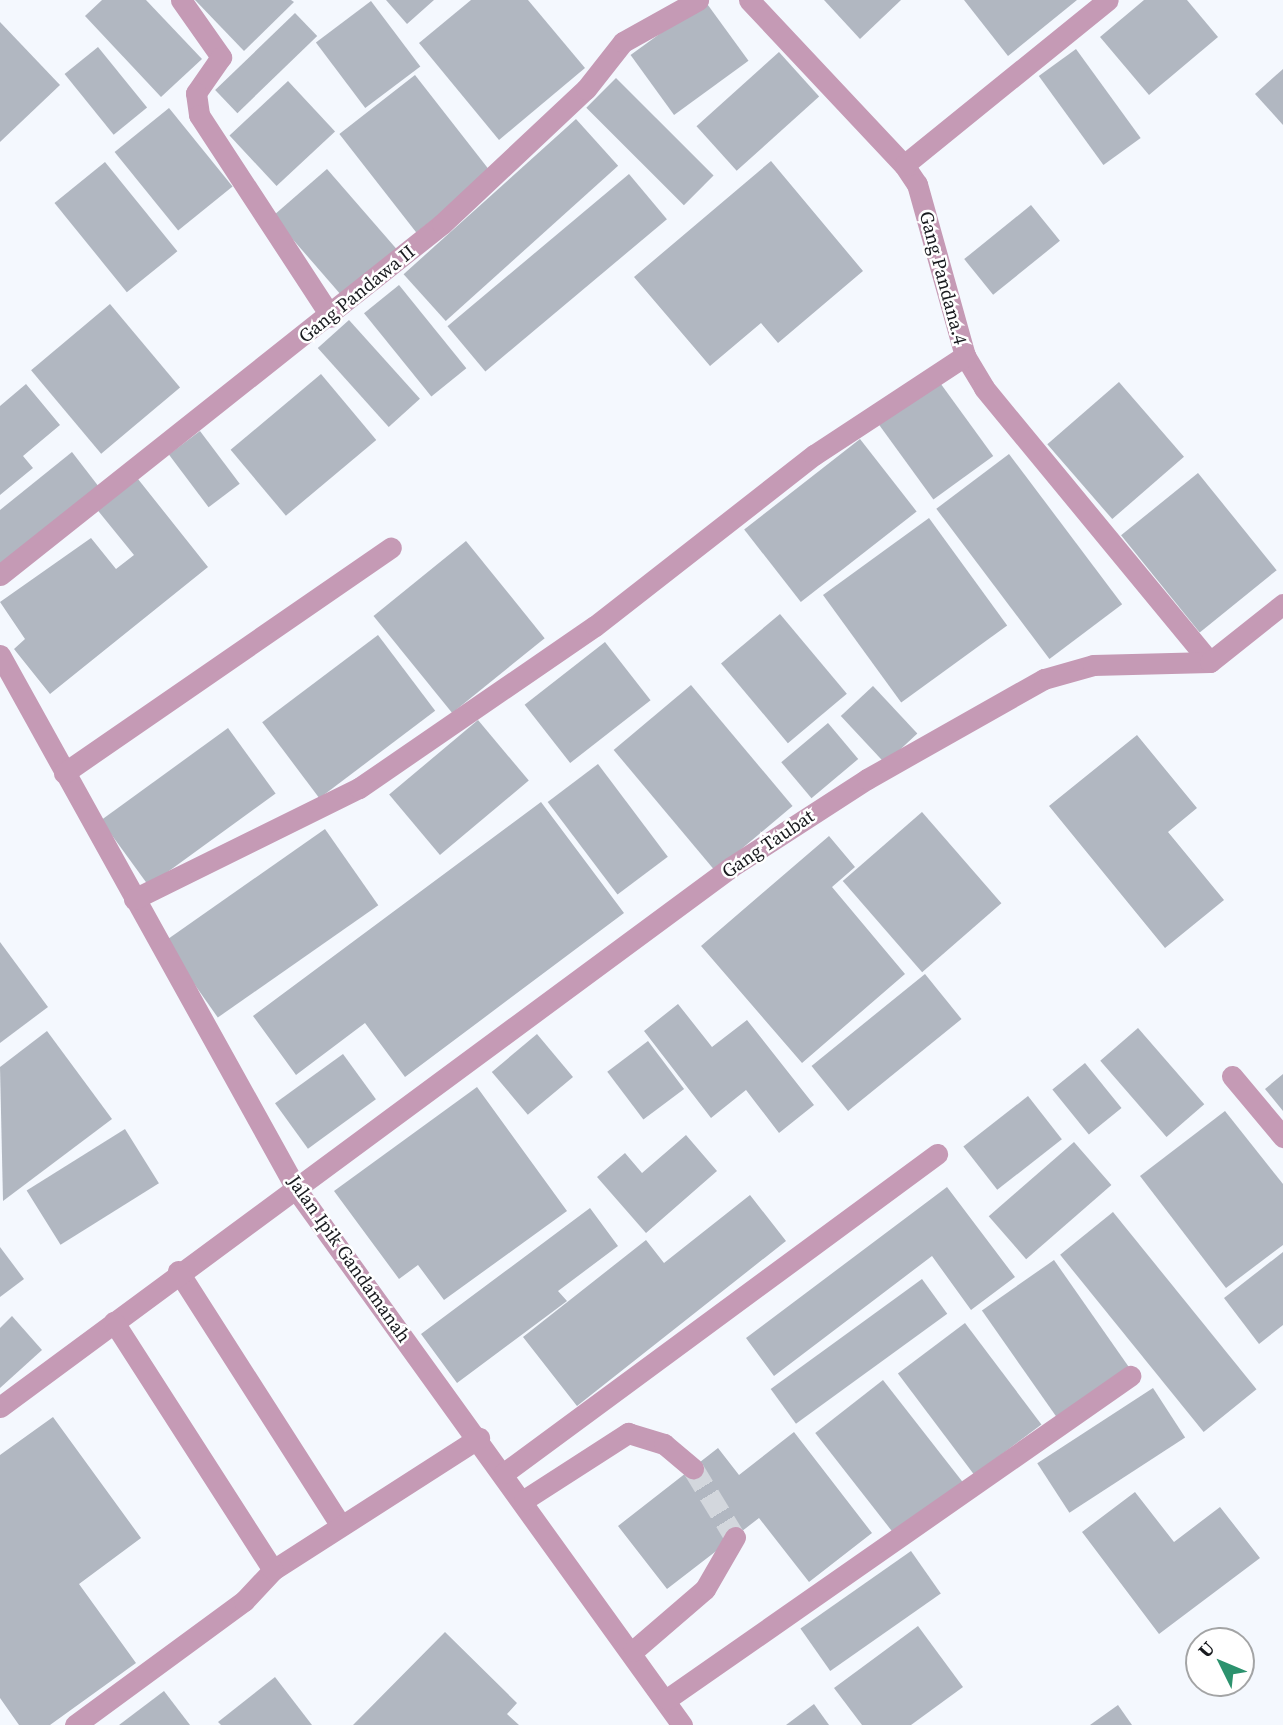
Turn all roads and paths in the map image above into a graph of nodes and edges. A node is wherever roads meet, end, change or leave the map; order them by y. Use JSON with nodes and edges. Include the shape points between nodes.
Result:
{"nodes":[{"id":1,"x":180,"y":0,"type":"edge"},
{"id":2,"x":698,"y":0,"type":"edge"},
{"id":3,"x":749,"y":0,"type":"edge"},
{"id":4,"x":1108,"y":0,"type":"edge"},
{"id":5,"x":904,"y":165,"type":"junction"},
{"id":6,"x":331,"y":317,"type":"junction"},
{"id":7,"x":965,"y":356,"type":"junction"},
{"id":8,"x":391,"y":547,"type":"dead end"},
{"id":9,"x":0,"y":575,"type":"edge"},
{"id":10,"x":1283,"y":604,"type":"edge"},
{"id":11,"x":0,"y":655,"type":"edge"},
{"id":12,"x":1210,"y":662,"type":"junction"},
{"id":13,"x":64,"y":773,"type":"junction"},
{"id":14,"x":134,"y":899,"type":"junction"},
{"id":15,"x":1232,"y":1076,"type":"dead end"},
{"id":16,"x":1283,"y":1137,"type":"edge"},
{"id":17,"x":937,"y":1154,"type":"dead end"},
{"id":18,"x":298,"y":1192,"type":"junction"},
{"id":19,"x":178,"y":1271,"type":"junction"},
{"id":20,"x":114,"y":1322,"type":"junction"},
{"id":21,"x":1130,"y":1376,"type":"dead end"},
{"id":22,"x":0,"y":1407,"type":"edge"},
{"id":23,"x":479,"y":1438,"type":"junction"},
{"id":24,"x":693,"y":1468,"type":"tunnel mouth"},
{"id":25,"x":504,"y":1473,"type":"junction"},
{"id":26,"x":524,"y":1500,"type":"junction"},
{"id":27,"x":340,"y":1524,"type":"junction"},
{"id":28,"x":735,"y":1537,"type":"dead end"},
{"id":29,"x":273,"y":1570,"type":"junction"},
{"id":30,"x":633,"y":1651,"type":"junction"},
{"id":31,"x":667,"y":1699,"type":"junction"},
{"id":32,"x":75,"y":1725,"type":"edge"},
{"id":33,"x":682,"y":1725,"type":"edge"}],
"edges":[{"from":1,"to":6,"type":"street","via":[[220,57],[196,93],[199,115]]},
{"from":2,"to":6,"type":"street","name":"Gang Pandawa II","via":[[623,42],[577,99]]},
{"from":3,"to":5,"type":"street","name":"Gang Pandana.4"},
{"from":4,"to":5,"type":"street"},
{"from":5,"to":7,"type":"street","name":"Gang Pandana.4","via":[[920,194]]},
{"from":6,"to":9,"type":"street","name":"Gang Pandawa II"},
{"from":7,"to":12,"type":"street","name":"Gang Pandana.4","via":[[985,388]]},
{"from":7,"to":14,"type":"street","via":[[814,455],[595,625],[359,788]]},
{"from":8,"to":13,"type":"street"},
{"from":10,"to":12,"type":"street"},
{"from":11,"to":13,"type":"street","name":"Jalan Ipik Gandamanah"},
{"from":12,"to":18,"type":"street","name":"Gang Taubat","via":[[1093,665],[1044,679],[878,772],[720,876]]},
{"from":13,"to":14,"type":"street","name":"Jalan Ipik Gandamanah"},
{"from":14,"to":18,"type":"street","name":"Jalan Ipik Gandamanah"},
{"from":15,"to":16,"type":"street"},
{"from":17,"to":25,"type":"street"},
{"from":18,"to":19,"type":"street","name":"Gang Taubat"},
{"from":18,"to":23,"type":"street","name":"Jalan Ipik Gandamanah"},
{"from":19,"to":20,"type":"street","name":"Gang Taubat"},
{"from":19,"to":27,"type":"street"},
{"from":20,"to":22,"type":"street","name":"Gang Taubat"},
{"from":20,"to":29,"type":"street"},
{"from":21,"to":31,"type":"street"},
{"from":23,"to":25,"type":"street","name":"Jalan Ipik Gandamanah"},
{"from":23,"to":27,"type":"street"},
{"from":24,"to":26,"type":"street","via":[[664,1444],[628,1433]]},
{"from":25,"to":26,"type":"street","name":"Jalan Ipik Gandamanah"},
{"from":26,"to":30,"type":"street","name":"Jalan Ipik Gandamanah"},
{"from":27,"to":29,"type":"street"},
{"from":28,"to":30,"type":"street","via":[[705,1589]]},
{"from":29,"to":32,"type":"street","via":[[244,1601]]},
{"from":30,"to":31,"type":"street","name":"Jalan Ipik Gandamanah"},
{"from":31,"to":33,"type":"street","name":"Jalan Ipik Gandamanah"}]}
